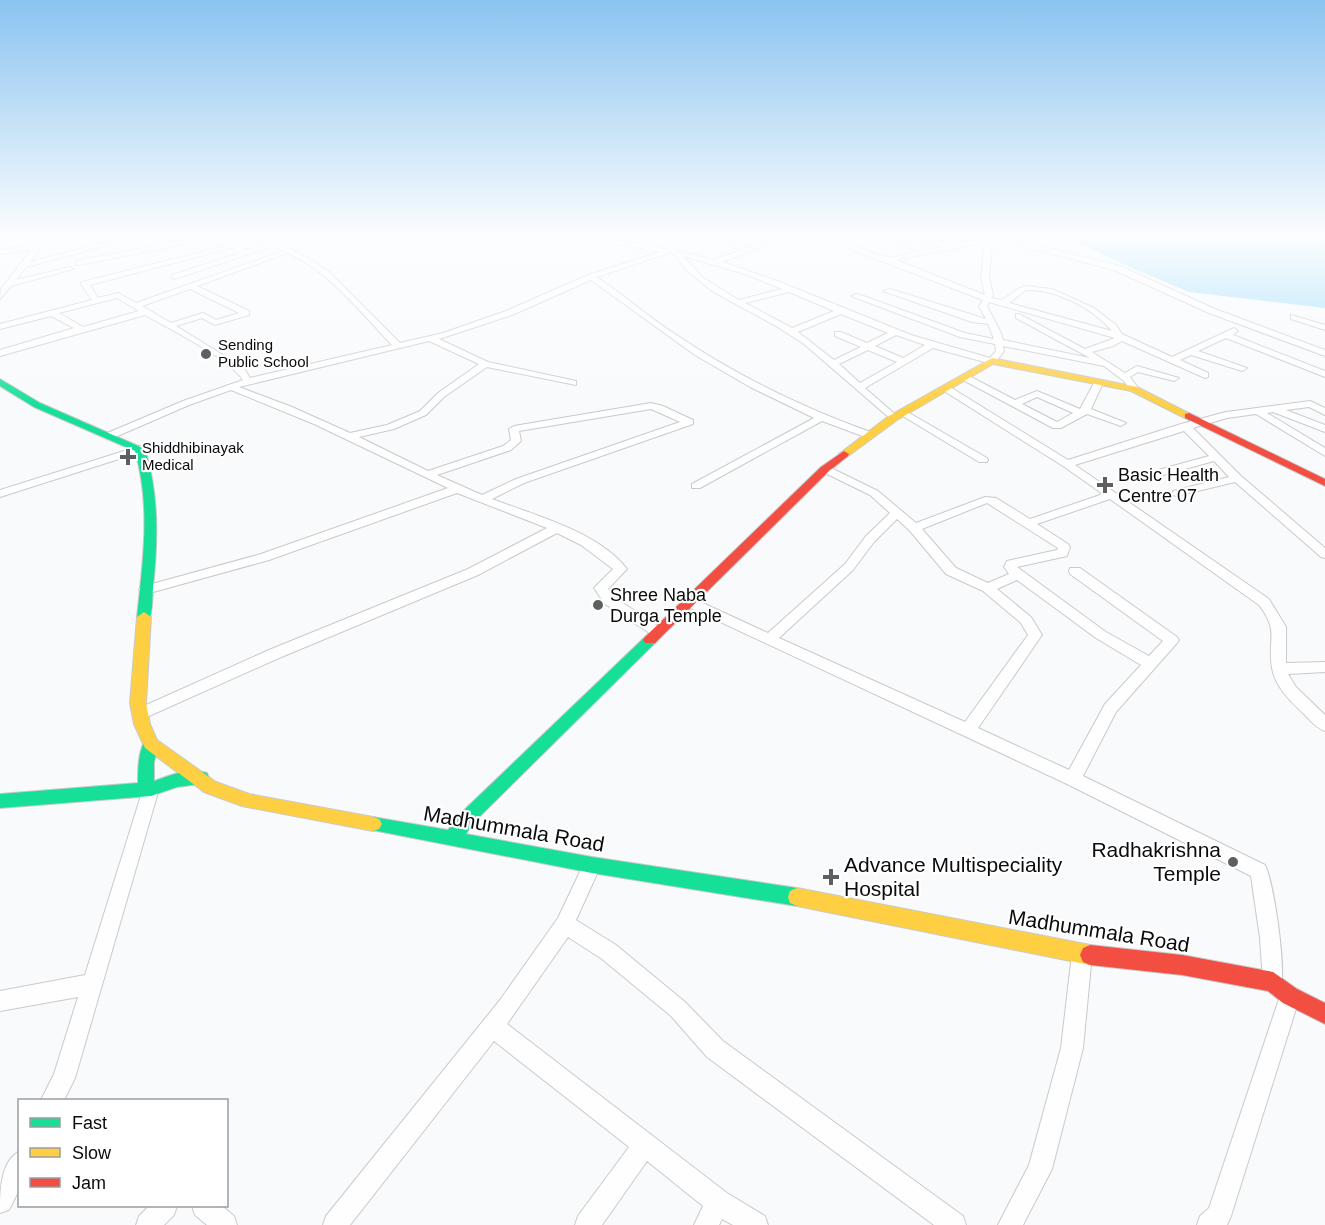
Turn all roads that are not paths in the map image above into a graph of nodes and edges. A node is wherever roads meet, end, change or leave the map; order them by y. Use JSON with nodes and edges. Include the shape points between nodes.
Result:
{"nodes":[{"id":1,"x":89,"y":292,"type":"edge"},
{"id":2,"x":179,"y":292,"type":"edge"},
{"id":3,"x":201,"y":292,"type":"edge"},
{"id":4,"x":344,"y":292,"type":"edge"},
{"id":5,"x":556,"y":292,"type":"edge"},
{"id":6,"x":611,"y":292,"type":"edge"},
{"id":7,"x":721,"y":292,"type":"edge"},
{"id":8,"x":779,"y":292,"type":"edge"},
{"id":9,"x":793,"y":292,"type":"edge"},
{"id":10,"x":891,"y":292,"type":"edge"},
{"id":11,"x":970,"y":292,"type":"edge"},
{"id":12,"x":987,"y":292,"type":"edge"},
{"id":13,"x":1018,"y":292,"type":"edge"},
{"id":14,"x":1050,"y":292,"type":"edge"},
{"id":15,"x":1172,"y":292,"type":"edge"},
{"id":16,"x":855,"y":296,"type":"dead end"},
{"id":17,"x":988,"y":299,"type":"junction"},
{"id":18,"x":96,"y":300,"type":"junction"},
{"id":19,"x":737,"y":303,"type":"junction"},
{"id":20,"x":1003,"y":303,"type":"junction"},
{"id":21,"x":137,"y":305,"type":"junction"},
{"id":22,"x":842,"y":311,"type":"junction"},
{"id":23,"x":145,"y":312,"type":"junction"},
{"id":24,"x":52,"y":313,"type":"junction"},
{"id":25,"x":1019,"y":316,"type":"dead end"},
{"id":26,"x":1294,"y":317,"type":"dead end"},
{"id":27,"x":991,"y":322,"type":"junction"},
{"id":28,"x":1247,"y":325,"type":"junction"},
{"id":29,"x":0,"y":327,"type":"edge"},
{"id":30,"x":169,"y":327,"type":"junction"},
{"id":31,"x":1325,"y":328,"type":"edge"},
{"id":32,"x":898,"y":331,"type":"junction"},
{"id":33,"x":792,"y":332,"type":"junction"},
{"id":34,"x":74,"y":333,"type":"junction"},
{"id":35,"x":838,"y":334,"type":"dead end"},
{"id":36,"x":1226,"y":335,"type":"junction"},
{"id":37,"x":1120,"y":337,"type":"junction"},
{"id":38,"x":429,"y":338,"type":"junction"},
{"id":39,"x":999,"y":342,"type":"junction"},
{"id":40,"x":933,"y":344,"type":"junction"},
{"id":41,"x":398,"y":346,"type":"junction"},
{"id":42,"x":868,"y":347,"type":"junction"},
{"id":43,"x":1152,"y":351,"type":"junction"},
{"id":44,"x":1189,"y":351,"type":"junction"},
{"id":45,"x":1083,"y":352,"type":"junction"},
{"id":46,"x":0,"y":353,"type":"edge"},
{"id":47,"x":1325,"y":353,"type":"edge"},
{"id":48,"x":1173,"y":360,"type":"junction"},
{"id":49,"x":992,"y":361,"type":"junction"},
{"id":50,"x":905,"y":362,"type":"junction"},
{"id":51,"x":485,"y":364,"type":"junction"},
{"id":52,"x":1107,"y":364,"type":"junction"},
{"id":53,"x":831,"y":365,"type":"junction"},
{"id":54,"x":1242,"y":368,"type":"dead end"},
{"id":55,"x":1137,"y":369,"type":"junction"},
{"id":56,"x":1325,"y":374,"type":"edge"},
{"id":57,"x":1205,"y":375,"type":"dead end"},
{"id":58,"x":1125,"y":377,"type":"junction"},
{"id":59,"x":966,"y":378,"type":"junction"},
{"id":60,"x":1173,"y":378,"type":"dead end"},
{"id":61,"x":248,"y":381,"type":"junction"},
{"id":62,"x":0,"y":382,"type":"edge"},
{"id":63,"x":573,"y":383,"type":"dead end"},
{"id":64,"x":1098,"y":383,"type":"junction"},
{"id":65,"x":230,"y":387,"type":"junction"},
{"id":66,"x":858,"y":388,"type":"junction"},
{"id":67,"x":946,"y":389,"type":"junction"},
{"id":68,"x":1134,"y":389,"type":"junction"},
{"id":69,"x":1325,"y":400,"type":"edge"},
{"id":70,"x":1014,"y":404,"type":"junction"},
{"id":71,"x":1310,"y":404,"type":"junction"},
{"id":72,"x":1270,"y":407,"type":"junction"},
{"id":73,"x":1256,"y":410,"type":"junction"},
{"id":74,"x":1084,"y":412,"type":"junction"},
{"id":75,"x":1325,"y":412,"type":"edge"},
{"id":76,"x":898,"y":416,"type":"junction"},
{"id":77,"x":821,"y":418,"type":"junction"},
{"id":78,"x":1199,"y":422,"type":"junction"},
{"id":79,"x":1122,"y":423,"type":"dead end"},
{"id":80,"x":1185,"y":426,"type":"junction"},
{"id":81,"x":1325,"y":429,"type":"edge"},
{"id":82,"x":869,"y":435,"type":"junction"},
{"id":83,"x":109,"y":436,"type":"junction"},
{"id":84,"x":352,"y":436,"type":"junction"},
{"id":85,"x":140,"y":449,"type":"junction"},
{"id":86,"x":1325,"y":453,"type":"edge"},
{"id":87,"x":1215,"y":458,"type":"junction"},
{"id":88,"x":983,"y":460,"type":"dead end"},
{"id":89,"x":1067,"y":464,"type":"junction"},
{"id":90,"x":825,"y":469,"type":"junction"},
{"id":91,"x":428,"y":474,"type":"junction"},
{"id":92,"x":1237,"y":478,"type":"junction"},
{"id":93,"x":1137,"y":479,"type":"dead end"},
{"id":94,"x":1325,"y":483,"type":"edge"},
{"id":95,"x":696,"y":486,"type":"dead end"},
{"id":96,"x":457,"y":489,"type":"junction"},
{"id":97,"x":1177,"y":493,"type":"dead end"},
{"id":98,"x":0,"y":494,"type":"edge"},
{"id":99,"x":1112,"y":495,"type":"junction"},
{"id":100,"x":483,"y":500,"type":"junction"},
{"id":101,"x":897,"y":513,"type":"junction"},
{"id":102,"x":1030,"y":523,"type":"junction"},
{"id":103,"x":556,"y":528,"type":"junction"},
{"id":104,"x":914,"y":528,"type":"junction"},
{"id":105,"x":1325,"y":554,"type":"edge"},
{"id":106,"x":1075,"y":571,"type":"dead end"},
{"id":107,"x":1018,"y":575,"type":"junction"},
{"id":108,"x":988,"y":588,"type":"junction"},
{"id":109,"x":146,"y":590,"type":"junction"},
{"id":110,"x":689,"y":602,"type":"junction"},
{"id":111,"x":656,"y":631,"type":"junction"},
{"id":112,"x":768,"y":640,"type":"junction"},
{"id":113,"x":1149,"y":663,"type":"junction"},
{"id":114,"x":1325,"y":667,"type":"edge"},
{"id":115,"x":1279,"y":669,"type":"junction"},
{"id":116,"x":140,"y":714,"type":"junction"},
{"id":117,"x":1325,"y":725,"type":"edge"},
{"id":118,"x":967,"y":731,"type":"junction"},
{"id":119,"x":151,"y":744,"type":"junction"},
{"id":120,"x":201,"y":778,"type":"junction"},
{"id":121,"x":1073,"y":779,"type":"junction"},
{"id":122,"x":151,"y":789,"type":"junction"},
{"id":123,"x":0,"y":801,"type":"edge"},
{"id":124,"x":452,"y":839,"type":"junction"},
{"id":125,"x":592,"y":865,"type":"junction"},
{"id":126,"x":565,"y":924,"type":"junction"},
{"id":127,"x":1082,"y":954,"type":"junction"},
{"id":128,"x":92,"y":984,"type":"junction"},
{"id":129,"x":1282,"y":989,"type":"junction"},
{"id":130,"x":0,"y":1001,"type":"edge"},
{"id":131,"x":1325,"y":1014,"type":"edge"},
{"id":132,"x":493,"y":1026,"type":"junction"},
{"id":133,"x":53,"y":1099,"type":"edge"},
{"id":134,"x":644,"y":1146,"type":"junction"},
{"id":135,"x":18,"y":1167,"type":"edge"},
{"id":136,"x":0,"y":1201,"type":"edge"},
{"id":137,"x":718,"y":1202,"type":"junction"},
{"id":138,"x":164,"y":1207,"type":"edge"},
{"id":139,"x":205,"y":1207,"type":"edge"},
{"id":140,"x":148,"y":1225,"type":"edge"},
{"id":141,"x":225,"y":1225,"type":"edge"},
{"id":142,"x":335,"y":1225,"type":"edge"},
{"id":143,"x":587,"y":1225,"type":"edge"},
{"id":144,"x":706,"y":1225,"type":"edge"},
{"id":145,"x":756,"y":1225,"type":"edge"},
{"id":146,"x":954,"y":1225,"type":"edge"},
{"id":147,"x":1010,"y":1225,"type":"edge"},
{"id":148,"x":1209,"y":1225,"type":"edge"}],
"edges":[{"from":1,"to":18,"type":"street"},
{"from":2,"to":21,"type":"street"},
{"from":3,"to":30,"type":"street","via":[[246,313],[215,323],[203,315]]},
{"from":4,"to":41,"type":"street"},
{"from":5,"to":38,"type":"street","via":[[509,313]]},
{"from":6,"to":77,"type":"street","via":[[754,387]]},
{"from":7,"to":19,"type":"street"},
{"from":8,"to":19,"type":"street"},
{"from":9,"to":22,"type":"street"},
{"from":10,"to":27,"type":"street"},
{"from":11,"to":17,"type":"street"},
{"from":12,"to":17,"type":"street"},
{"from":13,"to":20,"type":"street"},
{"from":14,"to":37,"type":"street","via":[[1090,308],[1116,328]]},
{"from":15,"to":28,"type":"street"},
{"from":16,"to":39,"type":"street","via":[[941,328]]},
{"from":17,"to":20,"type":"street"},
{"from":17,"to":27,"type":"street","via":[[983,306]]},
{"from":18,"to":21,"type":"street","via":[[118,294]]},
{"from":18,"to":24,"type":"street"},
{"from":19,"to":33,"type":"street"},
{"from":20,"to":37,"type":"street"},
{"from":21,"to":23,"type":"street"},
{"from":22,"to":32,"type":"street"},
{"from":22,"to":33,"type":"street"},
{"from":23,"to":30,"type":"street"},
{"from":23,"to":34,"type":"street"},
{"from":24,"to":29,"type":"street"},
{"from":24,"to":34,"type":"street","via":[[80,328]]},
{"from":25,"to":45,"type":"street"},
{"from":26,"to":31,"type":"street"},
{"from":27,"to":39,"type":"street"},
{"from":28,"to":36,"type":"street"},
{"from":28,"to":47,"type":"street"},
{"from":30,"to":61,"type":"street","via":[[218,354],[241,370]]},
{"from":32,"to":40,"type":"street"},
{"from":32,"to":42,"type":"street"},
{"from":33,"to":53,"type":"street"},
{"from":34,"to":46,"type":"street"},
{"from":35,"to":42,"type":"street"},
{"from":36,"to":44,"type":"street"},
{"from":36,"to":56,"type":"street"},
{"from":37,"to":43,"type":"street"},
{"from":37,"to":45,"type":"street"},
{"from":38,"to":41,"type":"street"},
{"from":38,"to":51,"type":"street"},
{"from":39,"to":49,"type":"street","via":[[1000,351]]},
{"from":39,"to":52,"type":"street"},
{"from":40,"to":49,"type":"street"},
{"from":40,"to":50,"type":"street"},
{"from":41,"to":61,"type":"street"},
{"from":42,"to":50,"type":"street"},
{"from":42,"to":53,"type":"street"},
{"from":43,"to":48,"type":"street"},
{"from":43,"to":55,"type":"street"},
{"from":44,"to":48,"type":"street"},
{"from":44,"to":54,"type":"street"},
{"from":45,"to":52,"type":"street"},
{"from":48,"to":57,"type":"street"},
{"from":49,"to":59,"type":"street"},
{"from":49,"to":64,"type":"street"},
{"from":50,"to":66,"type":"street"},
{"from":51,"to":63,"type":"street"},
{"from":51,"to":84,"type":"street","via":[[423,413],[390,427]]},
{"from":52,"to":58,"type":"street"},
{"from":53,"to":66,"type":"street"},
{"from":55,"to":58,"type":"street"},
{"from":55,"to":60,"type":"street"},
{"from":58,"to":68,"type":"street"},
{"from":59,"to":67,"type":"street"},
{"from":59,"to":70,"type":"street"},
{"from":61,"to":65,"type":"street"},
{"from":62,"to":83,"type":"street","via":[[37,405]]},
{"from":64,"to":68,"type":"street"},
{"from":64,"to":74,"type":"street"},
{"from":65,"to":83,"type":"street"},
{"from":65,"to":84,"type":"street"},
{"from":66,"to":76,"type":"street"},
{"from":67,"to":76,"type":"street"},
{"from":67,"to":89,"type":"street"},
{"from":68,"to":78,"type":"street"},
{"from":69,"to":71,"type":"street"},
{"from":70,"to":74,"type":"street","via":[[1037,394]]},
{"from":70,"to":74,"type":"street","via":[[1053,425]]},
{"from":71,"to":72,"type":"street"},
{"from":71,"to":75,"type":"street"},
{"from":72,"to":73,"type":"street"},
{"from":72,"to":81,"type":"street"},
{"from":73,"to":78,"type":"street"},
{"from":73,"to":86,"type":"street"},
{"from":74,"to":79,"type":"street"},
{"from":76,"to":82,"type":"street"},
{"from":76,"to":88,"type":"street"},
{"from":77,"to":82,"type":"street"},
{"from":77,"to":95,"type":"street"},
{"from":78,"to":80,"type":"street"},
{"from":78,"to":94,"type":"street"},
{"from":80,"to":87,"type":"street"},
{"from":80,"to":89,"type":"street"},
{"from":82,"to":90,"type":"street"},
{"from":83,"to":85,"type":"street"},
{"from":84,"to":91,"type":"street"},
{"from":85,"to":98,"type":"street"},
{"from":85,"to":109,"type":"street","via":[[148,471],[153,515]]},
{"from":87,"to":92,"type":"street"},
{"from":87,"to":93,"type":"street"},
{"from":89,"to":99,"type":"street"},
{"from":90,"to":101,"type":"street","via":[[874,493]]},
{"from":90,"to":110,"type":"street"},
{"from":91,"to":96,"type":"street"},
{"from":91,"to":100,"type":"street","via":[[507,448],[516,441],[514,429],[651,406],[689,422],[520,481]]},
{"from":92,"to":97,"type":"street"},
{"from":92,"to":105,"type":"street"},
{"from":96,"to":100,"type":"street"},
{"from":96,"to":109,"type":"street","via":[[265,557]]},
{"from":99,"to":102,"type":"street"},
{"from":99,"to":115,"type":"street","via":[[1264,602],[1277,617],[1281,633]]},
{"from":100,"to":103,"type":"street"},
{"from":101,"to":104,"type":"street"},
{"from":101,"to":112,"type":"street","via":[[849,567]]},
{"from":102,"to":104,"type":"street","via":[[1000,503],[985,500]]},
{"from":102,"to":107,"type":"street","via":[[1064,547],[1063,552],[1011,564]]},
{"from":103,"to":111,"type":"street","via":[[607,555],[621,569],[602,588],[610,601]]},
{"from":103,"to":116,"type":"street","via":[[473,572]]},
{"from":104,"to":108,"type":"street","via":[[951,571]]},
{"from":106,"to":113,"type":"street","via":[[1172,640]]},
{"from":107,"to":108,"type":"street"},
{"from":107,"to":113,"type":"street","via":[[1101,635]]},
{"from":108,"to":118,"type":"street","via":[[1026,620],[1035,635]]},
{"from":109,"to":116,"type":"street"},
{"from":110,"to":111,"type":"street"},
{"from":110,"to":112,"type":"street"},
{"from":111,"to":124,"type":"street","via":[[466,819]]},
{"from":112,"to":118,"type":"street"},
{"from":113,"to":121,"type":"street","via":[[1110,708]]},
{"from":114,"to":115,"type":"street"},
{"from":115,"to":117,"type":"street","via":[[1289,687]]},
{"from":116,"to":119,"type":"street"},
{"from":118,"to":121,"type":"street"},
{"from":119,"to":120,"type":"street","name":"Madhummala Road"},
{"from":119,"to":122,"type":"street","via":[[146,762],[146,785]]},
{"from":120,"to":122,"type":"street","via":[[177,780]]},
{"from":120,"to":124,"type":"street","name":"Madhummala Road","via":[[210,787],[248,801]]},
{"from":121,"to":129,"type":"street","via":[[1259,871]]},
{"from":122,"to":123,"type":"street"},
{"from":122,"to":128,"type":"street"},
{"from":124,"to":125,"type":"street","name":"Madhummala Road"},
{"from":125,"to":126,"type":"street"},
{"from":125,"to":127,"type":"street","name":"Madhummala Road","via":[[814,900]]},
{"from":126,"to":132,"type":"street"},
{"from":126,"to":146,"type":"street","via":[[609,952],[678,1009],[715,1049]]},
{"from":127,"to":129,"type":"street","name":"Madhummala Road","via":[[1182,965]]},
{"from":127,"to":147,"type":"street","via":[[1072,1048],[1040,1169]]},
{"from":128,"to":130,"type":"street"},
{"from":128,"to":133,"type":"street","via":[[64,1078]]},
{"from":129,"to":131,"type":"street","name":"Madhummala Road"},
{"from":129,"to":148,"type":"street","via":[[1219,1216]]},
{"from":132,"to":134,"type":"street"},
{"from":132,"to":142,"type":"street"},
{"from":134,"to":137,"type":"street"},
{"from":134,"to":143,"type":"street"},
{"from":135,"to":136,"type":"street"},
{"from":137,"to":144,"type":"street"},
{"from":137,"to":145,"type":"street"},
{"from":138,"to":140,"type":"street"},
{"from":139,"to":141,"type":"street"}]}
